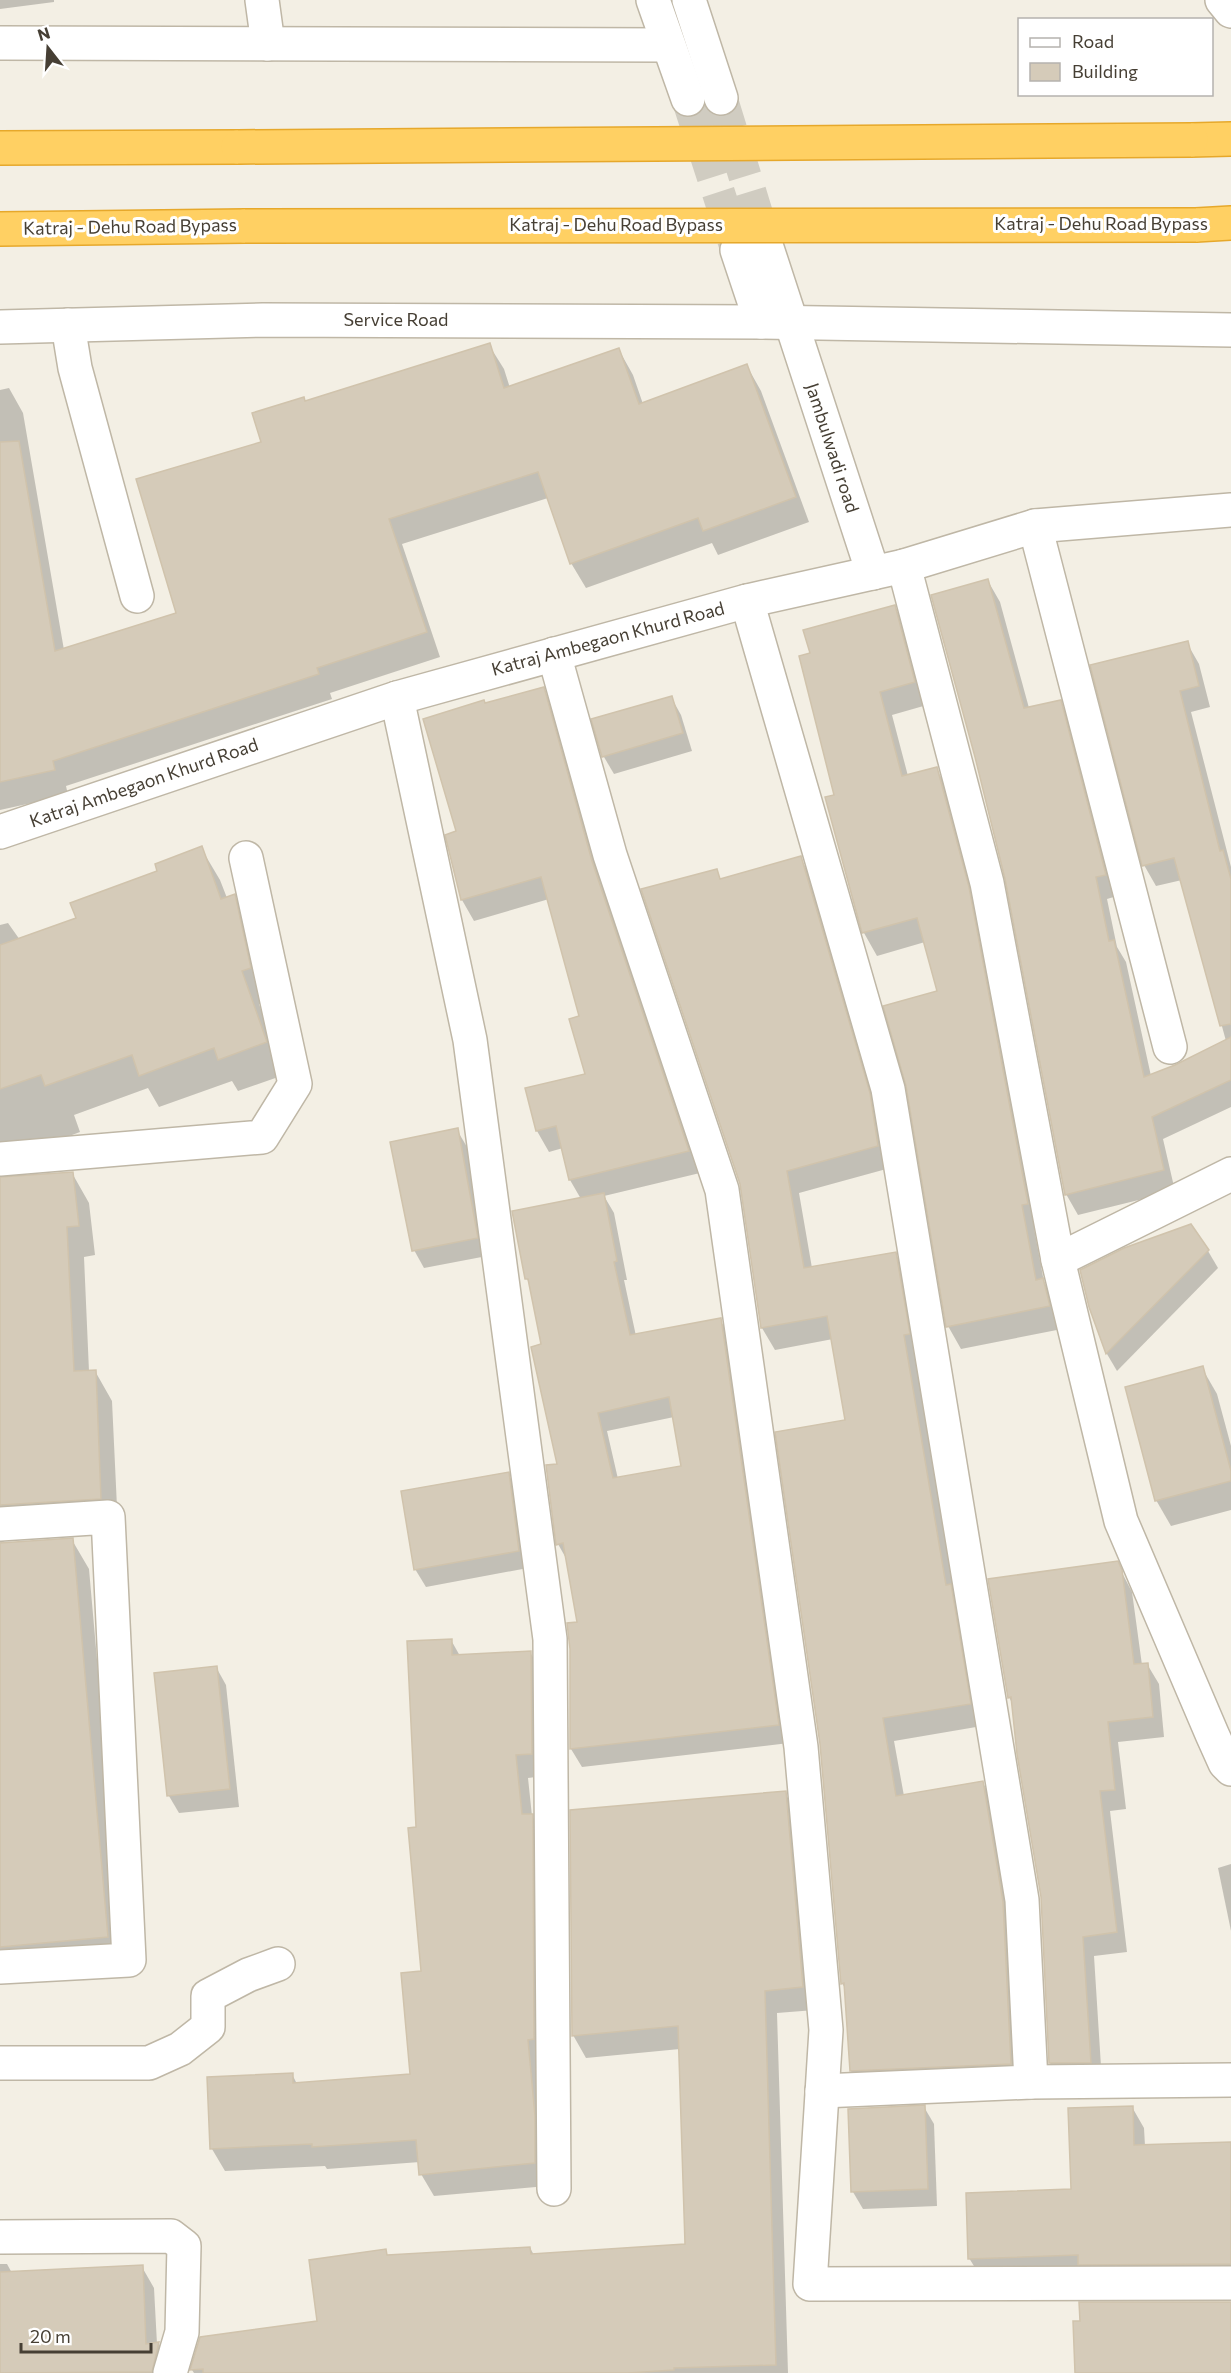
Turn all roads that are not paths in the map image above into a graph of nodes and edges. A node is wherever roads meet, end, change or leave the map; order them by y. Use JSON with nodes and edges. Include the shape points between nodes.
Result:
{"nodes":[{"id":1,"x":262,"y":0,"type":"edge"},
{"id":2,"x":652,"y":0,"type":"edge"},
{"id":3,"x":689,"y":0,"type":"edge"},
{"id":4,"x":1222,"y":0,"type":"edge"},
{"id":5,"x":1231,"y":11,"type":"edge"},
{"id":6,"x":0,"y":43,"type":"edge"},
{"id":7,"x":268,"y":44,"type":"junction"},
{"id":8,"x":668,"y":45,"type":"junction"},
{"id":9,"x":721,"y":98,"type":"tunnel mouth"},
{"id":10,"x":688,"y":99,"type":"tunnel mouth"},
{"id":11,"x":1231,"y":139,"type":"edge"},
{"id":12,"x":0,"y":148,"type":"edge"},
{"id":13,"x":1231,"y":224,"type":"edge"},
{"id":14,"x":0,"y":229,"type":"edge"},
{"id":15,"x":752,"y":249,"type":"tunnel mouth"},
{"id":16,"x":776,"y":323,"type":"junction"},
{"id":17,"x":68,"y":326,"type":"junction"},
{"id":18,"x":0,"y":327,"type":"edge"},
{"id":19,"x":1231,"y":330,"type":"edge"},
{"id":20,"x":1231,"y":510,"type":"edge"},
{"id":21,"x":1035,"y":526,"type":"junction"},
{"id":22,"x":904,"y":566,"type":"junction"},
{"id":23,"x":873,"y":573,"type":"junction"},
{"id":24,"x":136,"y":596,"type":"dead end"},
{"id":25,"x":747,"y":601,"type":"junction"},
{"id":26,"x":554,"y":654,"type":"junction"},
{"id":27,"x":397,"y":698,"type":"junction"},
{"id":28,"x":0,"y":832,"type":"edge"},
{"id":29,"x":246,"y":858,"type":"dead end"},
{"id":30,"x":1170,"y":1047,"type":"dead end"},
{"id":31,"x":0,"y":1159,"type":"edge"},
{"id":32,"x":1231,"y":1174,"type":"edge"},
{"id":33,"x":1058,"y":1260,"type":"junction"},
{"id":34,"x":0,"y":1524,"type":"edge"},
{"id":35,"x":1231,"y":1769,"type":"edge"},
{"id":36,"x":278,"y":1964,"type":"dead end"},
{"id":37,"x":0,"y":1967,"type":"edge"},
{"id":38,"x":0,"y":2063,"type":"edge"},
{"id":39,"x":1231,"y":2079,"type":"edge"},
{"id":40,"x":1031,"y":2082,"type":"junction"},
{"id":41,"x":822,"y":2091,"type":"junction"},
{"id":42,"x":554,"y":2189,"type":"dead end"},
{"id":43,"x":0,"y":2237,"type":"edge"},
{"id":44,"x":1231,"y":2283,"type":"edge"},
{"id":45,"x":170,"y":2373,"type":"edge"}],
"edges":[{"from":1,"to":7,"type":"street"},
{"from":2,"to":8,"type":"street"},
{"from":3,"to":9,"type":"street"},
{"from":4,"to":5,"type":"street"},
{"from":6,"to":7,"type":"street"},
{"from":7,"to":8,"type":"street"},
{"from":8,"to":10,"type":"street"},
{"from":11,"to":12,"type":"highway","bridge":true},
{"from":13,"to":14,"type":"highway","name":"Katraj - Dehu Road Bypass","bridge":true},
{"from":15,"to":16,"type":"street","name":"Jambulwadi road"},
{"from":16,"to":17,"type":"street","name":"Service Road","via":[[263,320]]},
{"from":16,"to":19,"type":"street","name":"Service Road"},
{"from":16,"to":23,"type":"street","name":"Jambulwadi road"},
{"from":17,"to":18,"type":"street","name":"Service Road"},
{"from":17,"to":24,"type":"street","via":[[75,368]]},
{"from":20,"to":21,"type":"street","name":"Katraj Ambegaon Khurd Road"},
{"from":21,"to":22,"type":"street","name":"Katraj Ambegaon Khurd Road"},
{"from":21,"to":30,"type":"street"},
{"from":22,"to":23,"type":"street","name":"Katraj Ambegaon Khurd Road"},
{"from":22,"to":33,"type":"street","via":[[987,883]]},
{"from":23,"to":25,"type":"street","name":"Katraj Ambegaon Khurd Road"},
{"from":25,"to":26,"type":"street","name":"Katraj Ambegaon Khurd Road"},
{"from":25,"to":40,"type":"street","via":[[888,1089],[1022,1900]]},
{"from":26,"to":27,"type":"street","name":"Katraj Ambegaon Khurd Road"},
{"from":26,"to":41,"type":"street","via":[[610,855],[722,1190],[801,1747],[826,2030]]},
{"from":27,"to":28,"type":"street","name":"Katraj Ambegaon Khurd Road"},
{"from":27,"to":42,"type":"street","via":[[470,1040],[550,1639]]},
{"from":29,"to":31,"type":"street","via":[[294,1084],[262,1137]]},
{"from":32,"to":33,"type":"street"},
{"from":33,"to":35,"type":"street","via":[[1121,1521],[1212,1734]]},
{"from":34,"to":37,"type":"street","via":[[108,1517],[129,1960]]},
{"from":36,"to":38,"type":"street","via":[[208,1996],[208,2028],[180,2049],[149,2063]]},
{"from":39,"to":40,"type":"street"},
{"from":40,"to":41,"type":"street"},
{"from":41,"to":44,"type":"street","via":[[810,2284]]},
{"from":43,"to":45,"type":"street","via":[[171,2236],[184,2246],[182,2332]]}]}
